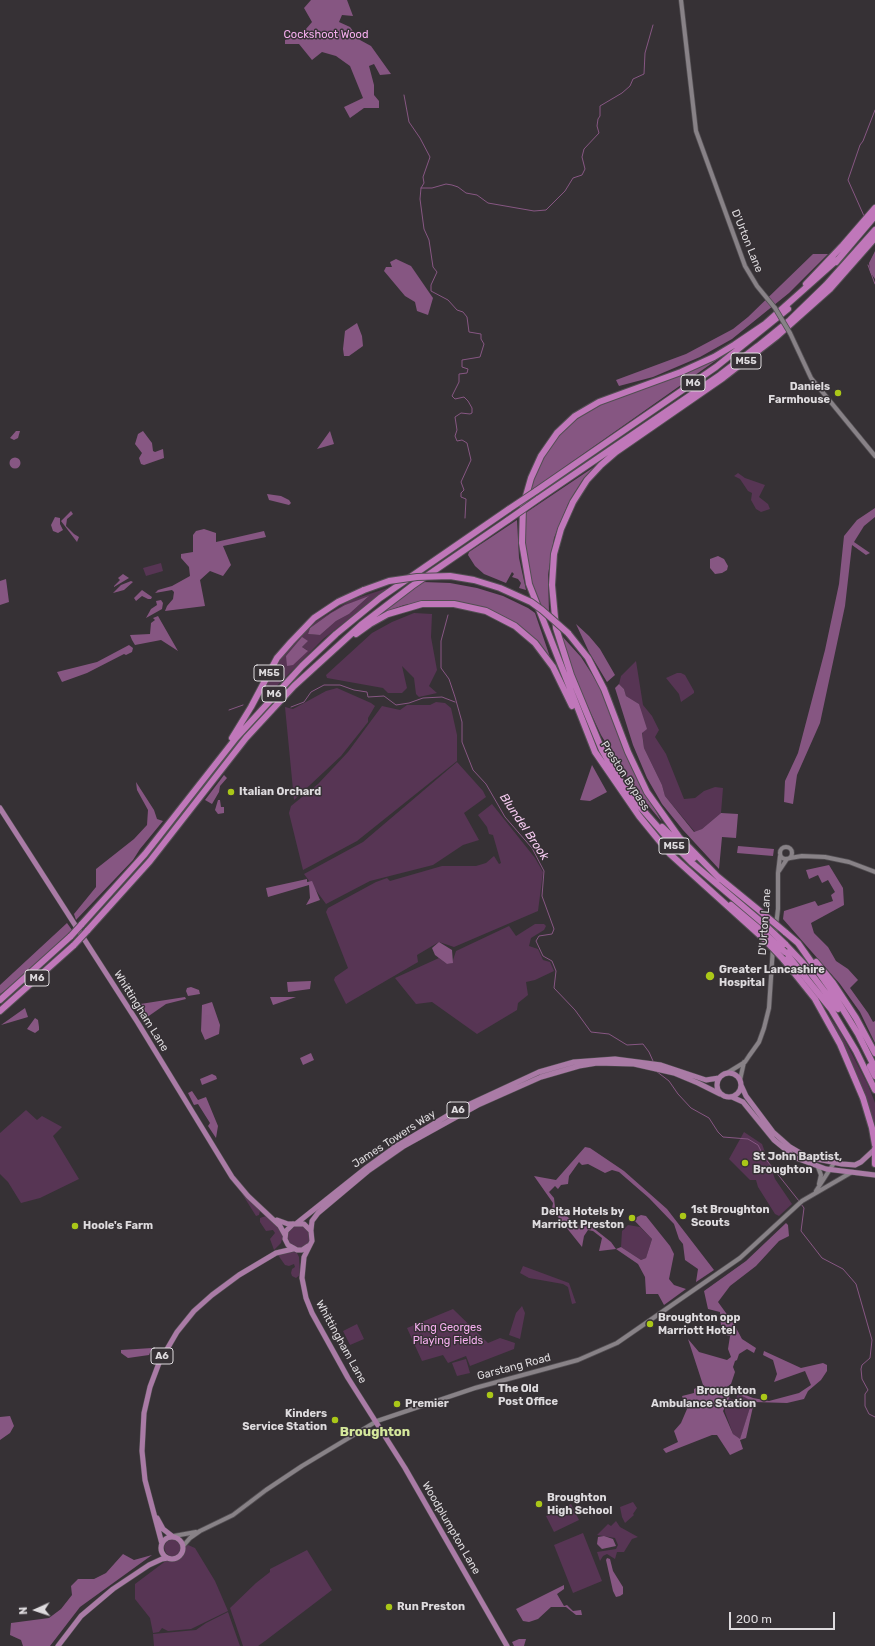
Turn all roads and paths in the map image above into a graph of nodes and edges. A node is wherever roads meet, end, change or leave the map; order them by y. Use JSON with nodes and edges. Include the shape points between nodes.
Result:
{"nodes":[{"id":1,"x":681,"y":0,"type":"edge"},
{"id":2,"x":875,"y":208,"type":"edge"},
{"id":3,"x":875,"y":216,"type":"edge"},
{"id":4,"x":875,"y":230,"type":"edge"},
{"id":5,"x":875,"y":238,"type":"edge"},
{"id":6,"x":837,"y":260,"type":"junction"},
{"id":7,"x":694,"y":366,"type":"junction"},
{"id":8,"x":875,"y":456,"type":"edge"},
{"id":9,"x":320,"y":661,"type":"junction"},
{"id":10,"x":602,"y":750,"type":"junction"},
{"id":11,"x":595,"y":752,"type":"junction"},
{"id":12,"x":201,"y":782,"type":"junction"},
{"id":13,"x":0,"y":808,"type":"edge"},
{"id":14,"x":790,"y":849,"type":"junction"},
{"id":15,"x":780,"y":856,"type":"junction"},
{"id":16,"x":802,"y":856,"type":"junction"},
{"id":17,"x":788,"y":858,"type":"junction"},
{"id":18,"x":875,"y":872,"type":"edge"},
{"id":19,"x":778,"y":873,"type":"junction"},
{"id":20,"x":720,"y":878,"type":"junction"},
{"id":21,"x":716,"y":895,"type":"junction"},
{"id":22,"x":803,"y":950,"type":"junction"},
{"id":23,"x":0,"y":1000,"type":"edge"},
{"id":24,"x":0,"y":1011,"type":"edge"},
{"id":25,"x":875,"y":1053,"type":"edge"},
{"id":26,"x":744,"y":1062,"type":"junction"},
{"id":27,"x":875,"y":1068,"type":"edge"},
{"id":28,"x":728,"y":1073,"type":"junction"},
{"id":29,"x":875,"y":1076,"type":"edge"},
{"id":30,"x":719,"y":1078,"type":"junction"},
{"id":31,"x":740,"y":1082,"type":"junction"},
{"id":32,"x":875,"y":1090,"type":"edge"},
{"id":33,"x":720,"y":1094,"type":"junction"},
{"id":34,"x":732,"y":1097,"type":"junction"},
{"id":35,"x":875,"y":1145,"type":"edge"},
{"id":36,"x":875,"y":1149,"type":"edge"},
{"id":37,"x":834,"y":1163,"type":"junction"},
{"id":38,"x":875,"y":1164,"type":"edge"},
{"id":39,"x":818,"y":1167,"type":"junction"},
{"id":40,"x":830,"y":1170,"type":"junction"},
{"id":41,"x":852,"y":1172,"type":"junction"},
{"id":42,"x":875,"y":1175,"type":"edge"},
{"id":43,"x":815,"y":1191,"type":"junction"},
{"id":44,"x":273,"y":1218,"type":"junction"},
{"id":45,"x":295,"y":1224,"type":"junction"},
{"id":46,"x":311,"y":1231,"type":"junction"},
{"id":47,"x":285,"y":1237,"type":"junction"},
{"id":48,"x":308,"y":1246,"type":"junction"},
{"id":49,"x":295,"y":1250,"type":"junction"},
{"id":50,"x":276,"y":1253,"type":"junction"},
{"id":51,"x":303,"y":1266,"type":"junction"},
{"id":52,"x":376,"y":1422,"type":"junction"},
{"id":53,"x":153,"y":1508,"type":"junction"},
{"id":54,"x":200,"y":1531,"type":"junction"},
{"id":55,"x":173,"y":1536,"type":"junction"},
{"id":56,"x":184,"y":1546,"type":"junction"},
{"id":57,"x":161,"y":1547,"type":"junction"},
{"id":58,"x":168,"y":1558,"type":"junction"},
{"id":59,"x":149,"y":1565,"type":"junction"},
{"id":60,"x":58,"y":1646,"type":"edge"},
{"id":61,"x":507,"y":1646,"type":"edge"}],
"edges":[{"from":1,"to":8,"type":"street","name":"D'Urton Lane","bridge":true,"via":[[696,131],[746,266],[790,333],[811,378]]},
{"from":2,"to":7,"type":"highway","number":"M55","via":[[833,257],[783,305],[749,332]]},
{"from":3,"to":6,"type":"highway","number":"M6"},
{"from":4,"to":9,"type":"highway","number":"M6","bridge":true,"via":[[826,285],[790,320],[758,346],[720,375],[385,606]]},
{"from":5,"to":10,"type":"highway","name":"Preston Bypass","number":"M55","via":[[830,289],[792,324],[728,374],[616,452],[587,480],[568,512],[554,554],[553,609],[562,652]]},
{"from":6,"to":7,"type":"highway","number":"M55","via":[[785,307],[750,334],[714,357]]},
{"from":6,"to":12,"type":"highway","number":"M6","bridge":true,"via":[[787,310],[742,348],[401,582],[331,639],[260,710]]},
{"from":7,"to":11,"type":"highway","name":"Preston Bypass","number":"M55","via":[[607,398],[583,410],[557,433],[536,464],[523,506],[522,543],[529,584]]},
{"from":9,"to":11,"type":"highway","number":"M6","via":[[370,624],[404,608],[431,603],[454,604],[486,611],[523,631],[546,657]]},
{"from":9,"to":24,"type":"highway","number":"M6","bridge":true,"via":[[246,738],[150,862],[87,932]]},
{"from":10,"to":20,"type":"highway","number":"M55","via":[[661,826],[698,862]]},
{"from":10,"to":29,"type":"highway","number":"M55","bridge":true,"via":[[635,801],[670,841],[765,925],[803,963],[856,1038]]},
{"from":11,"to":21,"type":"highway","name":"Preston Bypass","number":"M55","via":[[655,836],[683,866]]},
{"from":12,"to":20,"type":"highway","number":"M55","bridge":true,"via":[[251,707],[277,658],[314,618],[338,602],[389,581],[443,576],[474,580],[531,602],[568,633],[588,658],[604,690],[647,792],[679,837]]},
{"from":12,"to":23,"type":"highway","number":"M6","bridge":true,"via":[[145,854],[71,936]]},
{"from":13,"to":44,"type":"main road","name":"Whittingham Lane","via":[[138,1023],[232,1177],[248,1196]]},
{"from":14,"to":15,"type":"street","via":[[782,849]]},
{"from":14,"to":16,"type":"street"},
{"from":14,"to":17,"type":"street","via":[[792,853]]},
{"from":15,"to":17,"type":"street"},
{"from":15,"to":19,"type":"street","name":"D'Urton Lane"},
{"from":16,"to":17,"type":"street"},
{"from":16,"to":18,"type":"street","via":[[849,862]]},
{"from":17,"to":19,"type":"street"},
{"from":19,"to":26,"type":"street","name":"D'Urton Lane","via":[[778,910],[768,1011],[759,1042]]},
{"from":20,"to":22,"type":"highway","number":"M55","bridge":true},
{"from":21,"to":32,"type":"highway","number":"M55","bridge":true,"via":[[741,912],[784,952],[831,1009],[862,1061]]},
{"from":21,"to":35,"type":"highway","number":"M55","bridge":true,"via":[[764,939],[815,999],[840,1044],[863,1098]]},
{"from":22,"to":25,"type":"highway","number":"M55","via":[[832,983],[856,1018]]},
{"from":22,"to":27,"type":"highway","number":"M55","via":[[858,1034]]},
{"from":26,"to":28,"type":"street","name":"D'Urton Lane"},
{"from":26,"to":31,"type":"street","name":"D'Urton Lane"},
{"from":28,"to":30,"type":"main road","number":"A6"},
{"from":28,"to":31,"type":"main road","via":[[734,1074]]},
{"from":30,"to":33,"type":"main road","via":[[716,1084]]},
{"from":30,"to":45,"type":"main road","name":"James Towers Way","number":"A6","via":[[706,1080],[661,1065],[615,1058],[574,1062],[539,1072],[436,1122],[389,1151]]},
{"from":31,"to":34,"type":"main road","via":[[739,1092]]},
{"from":31,"to":37,"type":"main road","via":[[746,1096],[778,1138],[810,1158]]},
{"from":33,"to":34,"type":"main road","number":"A6","via":[[727,1098]]},
{"from":33,"to":46,"type":"main road","name":"James Towers Way","number":"A6","via":[[698,1082],[652,1067],[597,1063],[541,1077],[478,1105],[404,1146],[368,1171],[318,1213],[312,1221]]},
{"from":34,"to":39,"type":"main road","number":"A6","via":[[743,1102],[780,1147],[796,1158]]},
{"from":36,"to":37,"type":"main road","via":[[862,1162]]},
{"from":36,"to":38,"type":"highway"},
{"from":37,"to":40,"type":"street","name":"Garstang Road"},
{"from":39,"to":40,"type":"main road","number":"A6"},
{"from":39,"to":43,"type":"street","via":[[821,1177]]},
{"from":40,"to":41,"type":"main road","number":"A6"},
{"from":40,"to":43,"type":"street","name":"Garstang Road"},
{"from":41,"to":42,"type":"main road","number":"A6"},
{"from":41,"to":43,"type":"street","name":"Garstang Road"},
{"from":43,"to":52,"type":"street","name":"Garstang Road","via":[[727,1267],[600,1352],[475,1388]]},
{"from":44,"to":45,"type":"main road","name":"Whittingham Lane","via":[[285,1224]]},
{"from":44,"to":47,"type":"main road","name":"Whittingham Lane","via":[[282,1228]]},
{"from":45,"to":46,"type":"main road","via":[[304,1224]]},
{"from":45,"to":47,"type":"main road","via":[[288,1228]]},
{"from":46,"to":48,"type":"main road","via":[[312,1237]]},
{"from":47,"to":49,"type":"main road","via":[[288,1245]]},
{"from":47,"to":50,"type":"main road","number":"A6"},
{"from":48,"to":49,"type":"main road","via":[[302,1250]]},
{"from":48,"to":51,"type":"main road","name":"Whittingham Lane"},
{"from":49,"to":50,"type":"main road","number":"A6"},
{"from":49,"to":51,"type":"main road","name":"Whittingham Lane"},
{"from":50,"to":53,"type":"main road","number":"A6","via":[[212,1294],[194,1311],[169,1343],[159,1362],[147,1396],[142,1437],[143,1467]]},
{"from":51,"to":52,"type":"main road","name":"Whittingham Lane","via":[[303,1282],[309,1307],[348,1378]]},
{"from":52,"to":54,"type":"street","name":"Garstang Road","via":[[302,1466],[233,1515]]},
{"from":52,"to":61,"type":"main road","name":"Woodplumpton Lane"},
{"from":53,"to":55,"type":"main road","number":"A6","via":[[161,1526]]},
{"from":53,"to":57,"type":"main road","number":"A6"},
{"from":54,"to":55,"type":"street","name":"Garstang Road"},
{"from":54,"to":56,"type":"street","name":"Garstang Road"},
{"from":55,"to":56,"type":"main road","number":"A6","via":[[180,1539]]},
{"from":55,"to":57,"type":"main road","via":[[165,1539]]},
{"from":56,"to":58,"type":"main road","via":[[180,1557]]},
{"from":57,"to":58,"type":"main road","number":"A6","via":[[163,1555]]},
{"from":57,"to":59,"type":"main road","via":[[158,1556]]},
{"from":58,"to":59,"type":"main road"},
{"from":59,"to":60,"type":"main road","via":[[91,1607],[68,1631]]}]}
